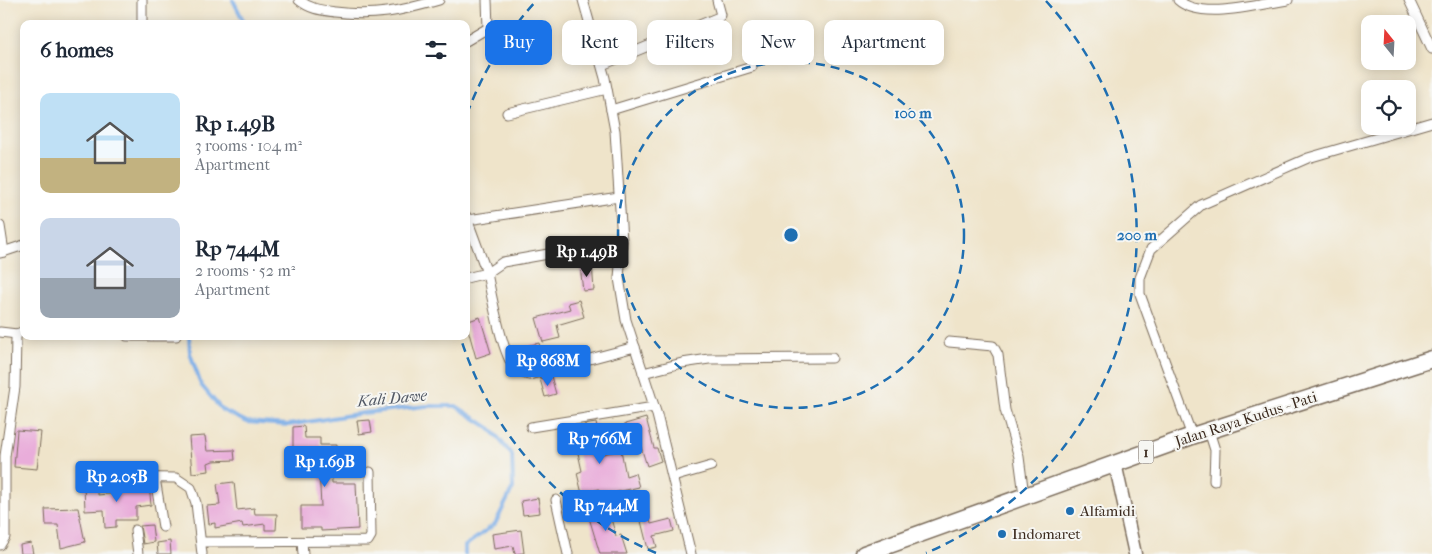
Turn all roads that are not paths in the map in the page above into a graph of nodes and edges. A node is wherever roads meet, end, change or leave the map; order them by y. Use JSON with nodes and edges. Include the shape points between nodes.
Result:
{"nodes":[{"id":1,"x":142,"y":0,"type":"edge"},
{"id":2,"x":299,"y":0,"type":"edge"},
{"id":3,"x":439,"y":0,"type":"edge"},
{"id":4,"x":488,"y":0,"type":"edge"},
{"id":5,"x":583,"y":0,"type":"edge"},
{"id":6,"x":717,"y":0,"type":"edge"},
{"id":7,"x":1178,"y":0,"type":"edge"},
{"id":8,"x":1288,"y":0,"type":"edge"},
{"id":9,"x":1410,"y":0,"type":"edge"},
{"id":10,"x":142,"y":20,"type":"edge"},
{"id":11,"x":589,"y":20,"type":"edge"},
{"id":12,"x":470,"y":39,"type":"edge"},
{"id":13,"x":1431,"y":45,"type":"edge"},
{"id":14,"x":637,"y":51,"type":"edge"},
{"id":15,"x":602,"y":65,"type":"edge"},
{"id":16,"x":752,"y":67,"type":"dead end"},
{"id":17,"x":607,"y":89,"type":"junction"},
{"id":18,"x":611,"y":110,"type":"junction"},
{"id":19,"x":506,"y":113,"type":"dead end"},
{"id":20,"x":1432,"y":122,"type":"edge"},
{"id":21,"x":619,"y":197,"type":"junction"},
{"id":22,"x":470,"y":218,"type":"edge"},
{"id":23,"x":0,"y":226,"type":"edge"},
{"id":24,"x":470,"y":226,"type":"edge"},
{"id":25,"x":622,"y":241,"type":"junction"},
{"id":26,"x":20,"y":246,"type":"edge"},
{"id":27,"x":1,"y":253,"type":"edge"},
{"id":28,"x":487,"y":273,"type":"junction"},
{"id":29,"x":470,"y":277,"type":"edge"},
{"id":30,"x":0,"y":332,"type":"edge"},
{"id":31,"x":20,"y":333,"type":"edge"},
{"id":32,"x":949,"y":342,"type":"dead end"},
{"id":33,"x":635,"y":347,"type":"junction"},
{"id":34,"x":832,"y":358,"type":"dead end"},
{"id":35,"x":1432,"y":359,"type":"edge"},
{"id":36,"x":643,"y":373,"type":"junction"},
{"id":37,"x":654,"y":407,"type":"junction"},
{"id":38,"x":531,"y":427,"type":"dead end"},
{"id":39,"x":1209,"y":431,"type":"junction"},
{"id":40,"x":1192,"y":436,"type":"junction"},
{"id":41,"x":1115,"y":463,"type":"junction"},
{"id":42,"x":711,"y":466,"type":"dead end"},
{"id":43,"x":370,"y":472,"type":"dead end"},
{"id":44,"x":102,"y":477,"type":"dead end"},
{"id":45,"x":673,"y":477,"type":"junction"},
{"id":46,"x":155,"y":478,"type":"junction"},
{"id":47,"x":1214,"y":481,"type":"dead end"},
{"id":48,"x":1024,"y":495,"type":"junction"},
{"id":49,"x":556,"y":500,"type":"dead end"},
{"id":50,"x":163,"y":527,"type":"dead end"},
{"id":51,"x":135,"y":530,"type":"dead end"},
{"id":52,"x":201,"y":542,"type":"junction"},
{"id":53,"x":302,"y":542,"type":"junction"},
{"id":54,"x":0,"y":545,"type":"edge"},
{"id":55,"x":138,"y":554,"type":"edge"},
{"id":56,"x":202,"y":554,"type":"edge"},
{"id":57,"x":303,"y":554,"type":"edge"},
{"id":58,"x":568,"y":554,"type":"edge"},
{"id":59,"x":692,"y":554,"type":"edge"},
{"id":60,"x":864,"y":554,"type":"edge"},
{"id":61,"x":1135,"y":554,"type":"edge"}],
"edges":[{"from":1,"to":10,"type":"street"},
{"from":2,"to":3,"type":"street","via":[[309,8],[380,14]]},
{"from":4,"to":12,"type":"street","via":[[488,28]]},
{"from":5,"to":11,"type":"street"},
{"from":6,"to":14,"type":"street","via":[[719,17]]},
{"from":7,"to":8,"type":"street","via":[[1186,7],[1204,11]]},
{"from":9,"to":13,"type":"street"},
{"from":15,"to":17,"type":"street"},
{"from":16,"to":18,"type":"street"},
{"from":17,"to":18,"type":"street"},
{"from":17,"to":19,"type":"street"},
{"from":18,"to":21,"type":"street"},
{"from":20,"to":40,"type":"street","via":[[1308,158],[1247,183],[1201,205],[1151,248],[1140,278],[1140,294]]},
{"from":21,"to":22,"type":"street"},
{"from":21,"to":25,"type":"street"},
{"from":23,"to":27,"type":"street"},
{"from":24,"to":28,"type":"street"},
{"from":25,"to":28,"type":"street","via":[[503,262]]},
{"from":25,"to":33,"type":"street","via":[[619,278],[626,320]]},
{"from":26,"to":27,"type":"street"},
{"from":28,"to":29,"type":"street"},
{"from":28,"to":33,"type":"street","via":[[498,329],[513,367],[522,373],[529,375]]},
{"from":30,"to":31,"type":"street"},
{"from":31,"to":54,"type":"street","via":[[5,456],[5,537]]},
{"from":32,"to":48,"type":"street","via":[[986,344],[993,346],[998,355],[1005,410],[1019,457]]},
{"from":33,"to":36,"type":"street"},
{"from":34,"to":36,"type":"street","via":[[709,359]]},
{"from":35,"to":39,"type":"highway","name":"Jalan Raya Kudus - Pati","number":"1"},
{"from":36,"to":37,"type":"street"},
{"from":37,"to":38,"type":"street"},
{"from":37,"to":45,"type":"street"},
{"from":39,"to":40,"type":"highway","name":"Jalan Raya Kudus - Pati","number":"1"},
{"from":39,"to":47,"type":"street","via":[[1215,450]]},
{"from":40,"to":41,"type":"highway","name":"Jalan Raya Kudus - Pati","number":"1"},
{"from":41,"to":48,"type":"highway","name":"Jalan Raya Kudus - Pati","number":"1"},
{"from":41,"to":61,"type":"street"},
{"from":42,"to":45,"type":"street"},
{"from":43,"to":53,"type":"street","via":[[371,536],[368,541]]},
{"from":44,"to":46,"type":"street"},
{"from":45,"to":59,"type":"street"},
{"from":46,"to":50,"type":"street"},
{"from":46,"to":52,"type":"street","via":[[176,478],[191,488]]},
{"from":48,"to":60,"type":"highway","name":"Jalan Raya Kudus - Pati","number":"1"},
{"from":49,"to":58,"type":"street"},
{"from":51,"to":55,"type":"street"},
{"from":52,"to":53,"type":"street"},
{"from":52,"to":56,"type":"street"},
{"from":53,"to":57,"type":"street"}]}
